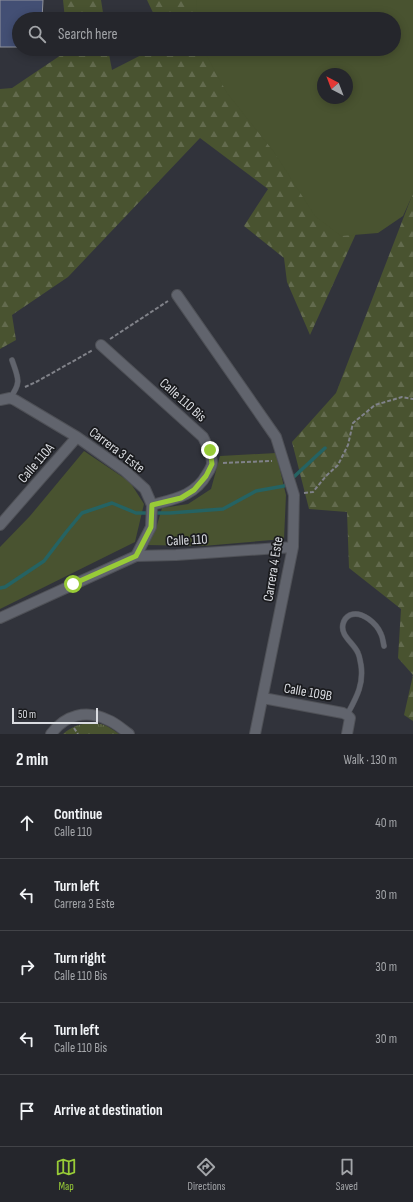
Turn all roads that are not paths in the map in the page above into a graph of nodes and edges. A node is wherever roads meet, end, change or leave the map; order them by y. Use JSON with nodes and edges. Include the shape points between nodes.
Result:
{"nodes":[{"id":1,"x":177,"y":295,"type":"dead end"},
{"id":2,"x":101,"y":346,"type":"dead end"},
{"id":3,"x":12,"y":360,"type":"dead end"},
{"id":4,"x":5,"y":399,"type":"edge"},
{"id":5,"x":77,"y":437,"type":"junction"},
{"id":6,"x":152,"y":505,"type":"junction"},
{"id":7,"x":0,"y":525,"type":"edge"},
{"id":8,"x":293,"y":547,"type":"junction"},
{"id":9,"x":136,"y":556,"type":"junction"},
{"id":10,"x":0,"y":618,"type":"edge"},
{"id":11,"x":384,"y":646,"type":"dead end"},
{"id":12,"x":263,"y":698,"type":"junction"},
{"id":13,"x":347,"y":715,"type":"junction"},
{"id":14,"x":54,"y":730,"type":"edge"},
{"id":15,"x":129,"y":734,"type":"edge"},
{"id":16,"x":255,"y":734,"type":"edge"},
{"id":17,"x":348,"y":734,"type":"edge"}],
"edges":[{"from":1,"to":8,"type":"street","name":"Carrera 4 Este","via":[[276,437],[294,495]]},
{"from":2,"to":6,"type":"street","name":"Calle 110 Bis","via":[[203,437],[210,450],[212,464],[194,490],[181,498]]},
{"from":3,"to":4,"type":"lane","via":[[18,385]]},
{"from":4,"to":5,"type":"street","name":"Carrera 3 Este","via":[[14,400]]},
{"from":5,"to":6,"type":"street","name":"Carrera 3 Este","via":[[146,489]]},
{"from":5,"to":7,"type":"street","name":"Calle 110A"},
{"from":6,"to":9,"type":"street","name":"Carrera 3 Este","via":[[151,527]]},
{"from":8,"to":9,"type":"street","name":"Calle 110"},
{"from":8,"to":12,"type":"street","name":"Carrera 4 Este"},
{"from":9,"to":10,"type":"street","name":"Calle 110"},
{"from":11,"to":13,"type":"lane","via":[[381,633],[364,616],[355,613],[343,622],[345,636],[359,654],[363,675],[358,694]]},
{"from":12,"to":13,"type":"street","name":"Calle 109B"},
{"from":12,"to":16,"type":"street","name":"Carrera 4 Este"},
{"from":13,"to":17,"type":"street","via":[[350,718]]},
{"from":14,"to":15,"type":"street","via":[[68,718],[80,714],[110,720]]}]}
